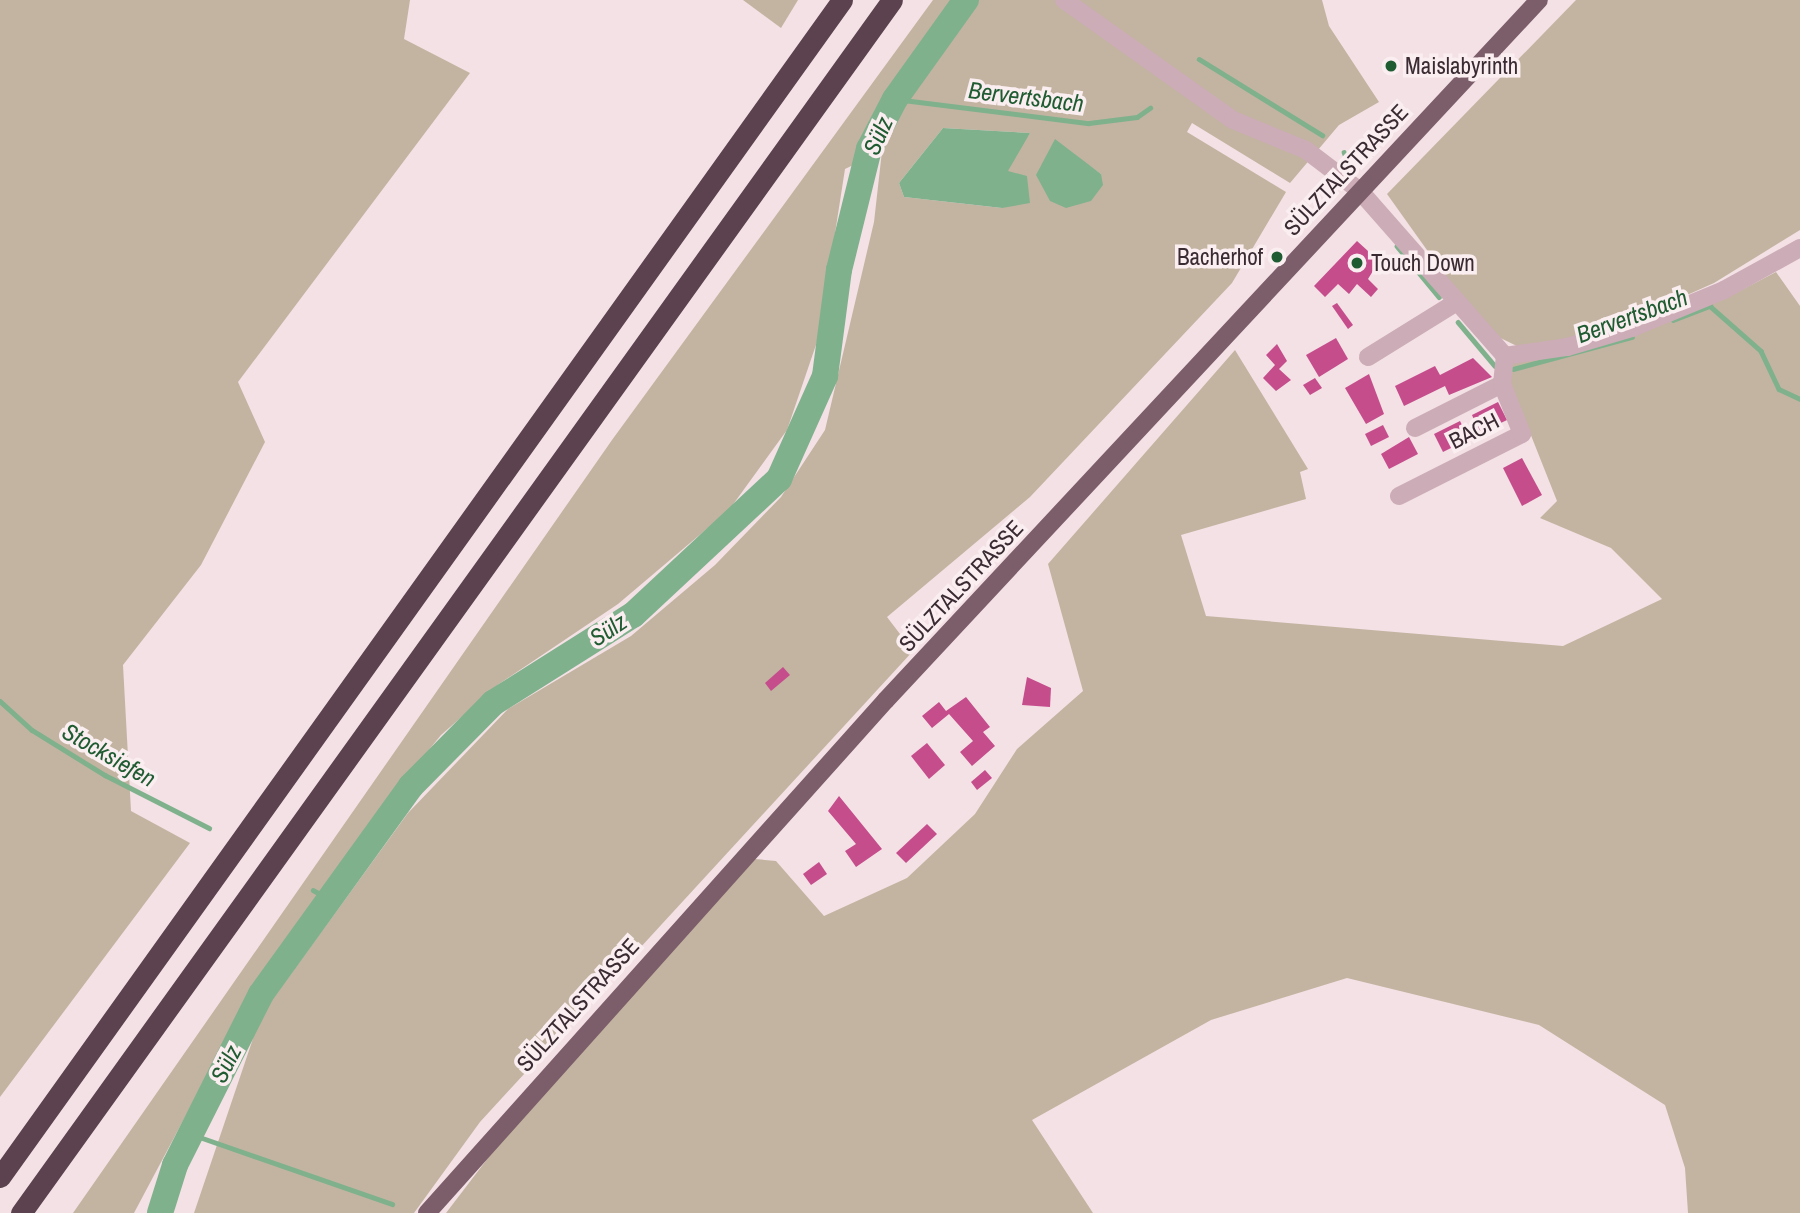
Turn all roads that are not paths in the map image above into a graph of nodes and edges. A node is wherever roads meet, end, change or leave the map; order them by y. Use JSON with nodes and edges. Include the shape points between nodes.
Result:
{"nodes":[{"id":1,"x":842,"y":0,"type":"edge"},
{"id":2,"x":892,"y":0,"type":"edge"},
{"id":3,"x":1065,"y":0,"type":"edge"},
{"id":4,"x":1539,"y":0,"type":"edge"},
{"id":5,"x":1360,"y":191,"type":"junction"},
{"id":6,"x":1800,"y":248,"type":"edge"},
{"id":7,"x":1455,"y":303,"type":"junction"},
{"id":8,"x":1505,"y":356,"type":"junction"},
{"id":9,"x":1368,"y":357,"type":"dead end"},
{"id":10,"x":1502,"y":384,"type":"junction"},
{"id":11,"x":1415,"y":428,"type":"dead end"},
{"id":12,"x":1399,"y":496,"type":"dead end"},
{"id":13,"x":0,"y":1177,"type":"edge"},
{"id":14,"x":20,"y":1213,"type":"edge"},
{"id":15,"x":427,"y":1213,"type":"edge"}],
"edges":[{"from":1,"to":13,"type":"highway"},
{"from":2,"to":14,"type":"highway"},
{"from":3,"to":5,"type":"street","via":[[1233,120],[1306,150]]},
{"from":4,"to":5,"type":"main road","name":"SÜLZTALSTRASSE"},
{"from":5,"to":7,"type":"street"},
{"from":5,"to":15,"type":"main road","name":"SÜLZTALSTRASSE","via":[[757,842]]},
{"from":6,"to":8,"type":"street","via":[[1724,290],[1632,328],[1567,347]]},
{"from":7,"to":8,"type":"street"},
{"from":7,"to":9,"type":"street"},
{"from":8,"to":10,"type":"street","name":"BACH"},
{"from":10,"to":11,"type":"street","name":"BACH"},
{"from":10,"to":12,"type":"street","name":"BACH","via":[[1522,434]]}]}
